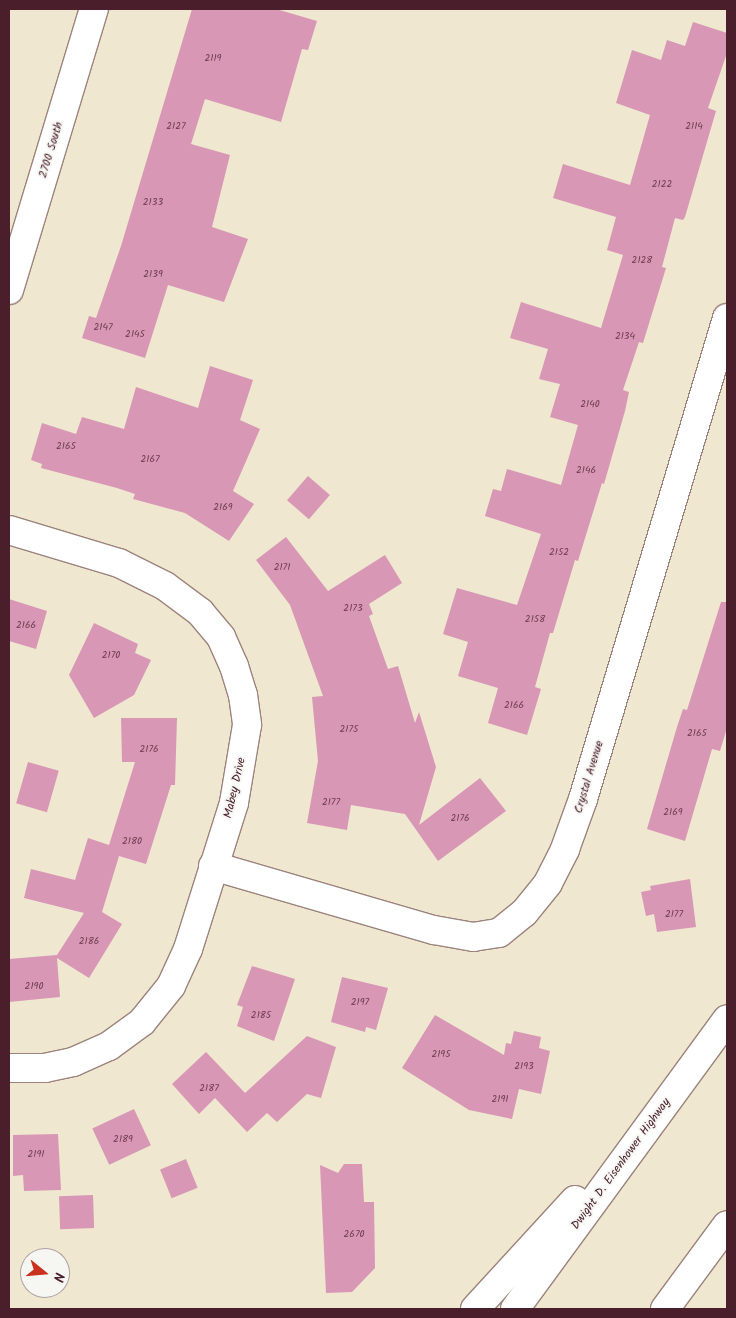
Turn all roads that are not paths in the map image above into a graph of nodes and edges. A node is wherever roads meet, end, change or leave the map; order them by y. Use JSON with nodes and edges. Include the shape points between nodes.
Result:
{"nodes":[{"id":1,"x":94,"y":9,"type":"edge"},
{"id":2,"x":9,"y":290,"type":"edge"},
{"id":3,"x":727,"y":318,"type":"edge"},
{"id":4,"x":9,"y":530,"type":"edge"},
{"id":5,"x":213,"y":866,"type":"junction"},
{"id":6,"x":727,"y":1019,"type":"edge"},
{"id":7,"x":9,"y":1068,"type":"edge"},
{"id":8,"x":663,"y":1105,"type":"junction"},
{"id":9,"x":727,"y":1225,"type":"edge"},
{"id":10,"x":475,"y":1309,"type":"edge"},
{"id":11,"x":515,"y":1309,"type":"edge"},
{"id":12,"x":664,"y":1309,"type":"edge"}],
"edges":[{"from":1,"to":2,"type":"main road","name":"2700 South"},
{"from":3,"to":5,"type":"main road","name":"Crystal Avenue","via":[[583,799],[565,849],[548,883],[524,913],[499,933],[473,937],[434,930]]},
{"from":4,"to":5,"type":"main road","name":"Mabey Drive","via":[[119,563],[165,586],[200,612],[221,636],[243,695],[247,725],[234,803]]},
{"from":5,"to":7,"type":"main road","name":"Mabey Drive","via":[[188,948],[171,986],[142,1022],[110,1046],[73,1062],[45,1068]]},
{"from":6,"to":8,"type":"main road","name":"Dwight D. Eisenhower Highway"},
{"from":8,"to":10,"type":"main road"},
{"from":8,"to":11,"type":"main road","name":"Dwight D. Eisenhower Highway"},
{"from":9,"to":12,"type":"main road"}]}
